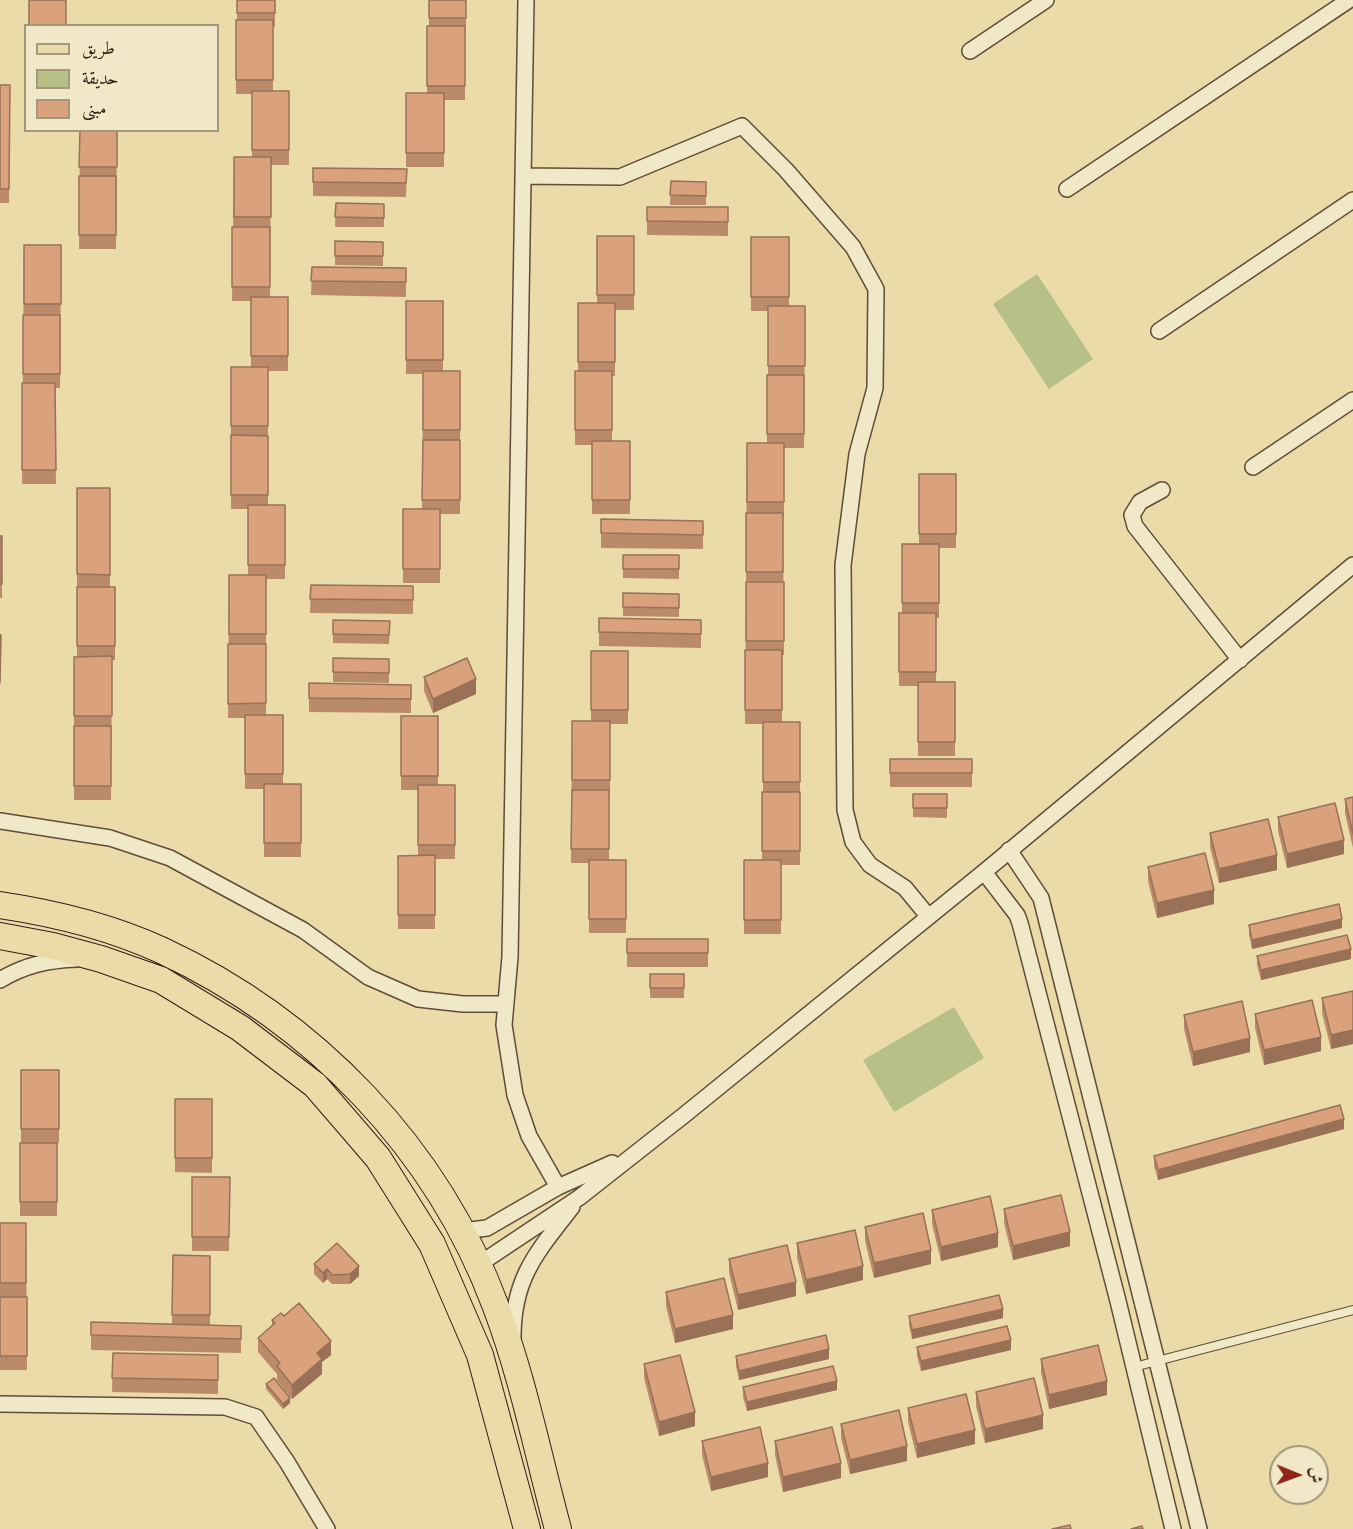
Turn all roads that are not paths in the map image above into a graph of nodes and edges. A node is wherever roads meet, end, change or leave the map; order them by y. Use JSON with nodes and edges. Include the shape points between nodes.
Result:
{"nodes":[{"id":1,"x":526,"y":0,"type":"edge"},
{"id":2,"x":1046,"y":0,"type":"edge"},
{"id":3,"x":1349,"y":0,"type":"edge"},
{"id":4,"x":970,"y":51,"type":"dead end"},
{"id":5,"x":523,"y":176,"type":"junction"},
{"id":6,"x":1066,"y":189,"type":"dead end"},
{"id":7,"x":1353,"y":200,"type":"edge"},
{"id":8,"x":1159,"y":331,"type":"dead end"},
{"id":9,"x":1353,"y":400,"type":"edge"},
{"id":10,"x":1253,"y":467,"type":"dead end"},
{"id":11,"x":1162,"y":490,"type":"dead end"},
{"id":12,"x":1353,"y":565,"type":"edge"},
{"id":13,"x":1240,"y":660,"type":"junction"},
{"id":14,"x":0,"y":821,"type":"edge"},
{"id":15,"x":1009,"y":850,"type":"junction"},
{"id":16,"x":984,"y":872,"type":"junction"},
{"id":17,"x":0,"y":905,"type":"edge"},
{"id":18,"x":928,"y":916,"type":"junction"},
{"id":19,"x":0,"y":936,"type":"edge"},
{"id":20,"x":101,"y":959,"type":"junction"},
{"id":21,"x":0,"y":980,"type":"edge"},
{"id":22,"x":506,"y":1004,"type":"junction"},
{"id":23,"x":634,"y":1153,"type":"junction"},
{"id":24,"x":558,"y":1187,"type":"junction"},
{"id":25,"x":580,"y":1197,"type":"junction"},
{"id":26,"x":459,"y":1223,"type":"junction"},
{"id":27,"x":478,"y":1264,"type":"junction"},
{"id":28,"x":1353,"y":1310,"type":"edge"},
{"id":29,"x":1158,"y":1361,"type":"junction"},
{"id":30,"x":1134,"y":1367,"type":"junction"},
{"id":31,"x":517,"y":1375,"type":"junction"},
{"id":32,"x":0,"y":1404,"type":"edge"},
{"id":33,"x":327,"y":1529,"type":"edge"},
{"id":34,"x":527,"y":1529,"type":"edge"},
{"id":35,"x":558,"y":1529,"type":"edge"},
{"id":36,"x":1173,"y":1529,"type":"edge"},
{"id":37,"x":1199,"y":1529,"type":"edge"}],
"edges":[{"from":1,"to":5,"type":"street"},
{"from":2,"to":4,"type":"street"},
{"from":3,"to":6,"type":"street"},
{"from":5,"to":18,"type":"street","via":[[620,177],[742,126],[853,247],[876,289],[875,388],[857,454],[843,565],[844,810],[853,842],[870,865],[905,888]]},
{"from":5,"to":22,"type":"street"},
{"from":7,"to":8,"type":"street"},
{"from":9,"to":10,"type":"street"},
{"from":11,"to":13,"type":"street","via":[[1140,502],[1132,514],[1135,526]]},
{"from":12,"to":13,"type":"street"},
{"from":13,"to":15,"type":"street"},
{"from":14,"to":22,"type":"street","via":[[110,838],[170,858],[303,930],[368,977],[418,999]]},
{"from":15,"to":16,"type":"street"},
{"from":15,"to":29,"type":"street","via":[[1041,898]]},
{"from":16,"to":18,"type":"street"},
{"from":16,"to":30,"type":"street","via":[[1020,923]]},
{"from":17,"to":26,"type":"main road","via":[[68,919],[160,949],[280,1019],[351,1081],[384,1118],[410,1148]]},
{"from":18,"to":23,"type":"street"},
{"from":19,"to":20,"type":"main road"},
{"from":20,"to":21,"type":"street","via":[[40,962]]},
{"from":20,"to":34,"type":"main road","via":[[161,981],[240,1028],[315,1085],[378,1158],[432,1244],[480,1354]]},
{"from":22,"to":24,"type":"street","via":[[504,1026],[515,1095],[529,1136]]},
{"from":23,"to":24,"type":"street"},
{"from":23,"to":25,"type":"street"},
{"from":24,"to":26,"type":"street","via":[[487,1227],[470,1230]]},
{"from":25,"to":27,"type":"street"},
{"from":25,"to":31,"type":"street","via":[[534,1256],[517,1295],[513,1340]]},
{"from":26,"to":27,"type":"main road"},
{"from":27,"to":31,"type":"main road"},
{"from":28,"to":29,"type":"lane"},
{"from":29,"to":30,"type":"lane"},
{"from":29,"to":37,"type":"street"},
{"from":30,"to":36,"type":"street"},
{"from":31,"to":35,"type":"main road"},
{"from":32,"to":33,"type":"street","via":[[225,1407],[255,1417]]}]}
